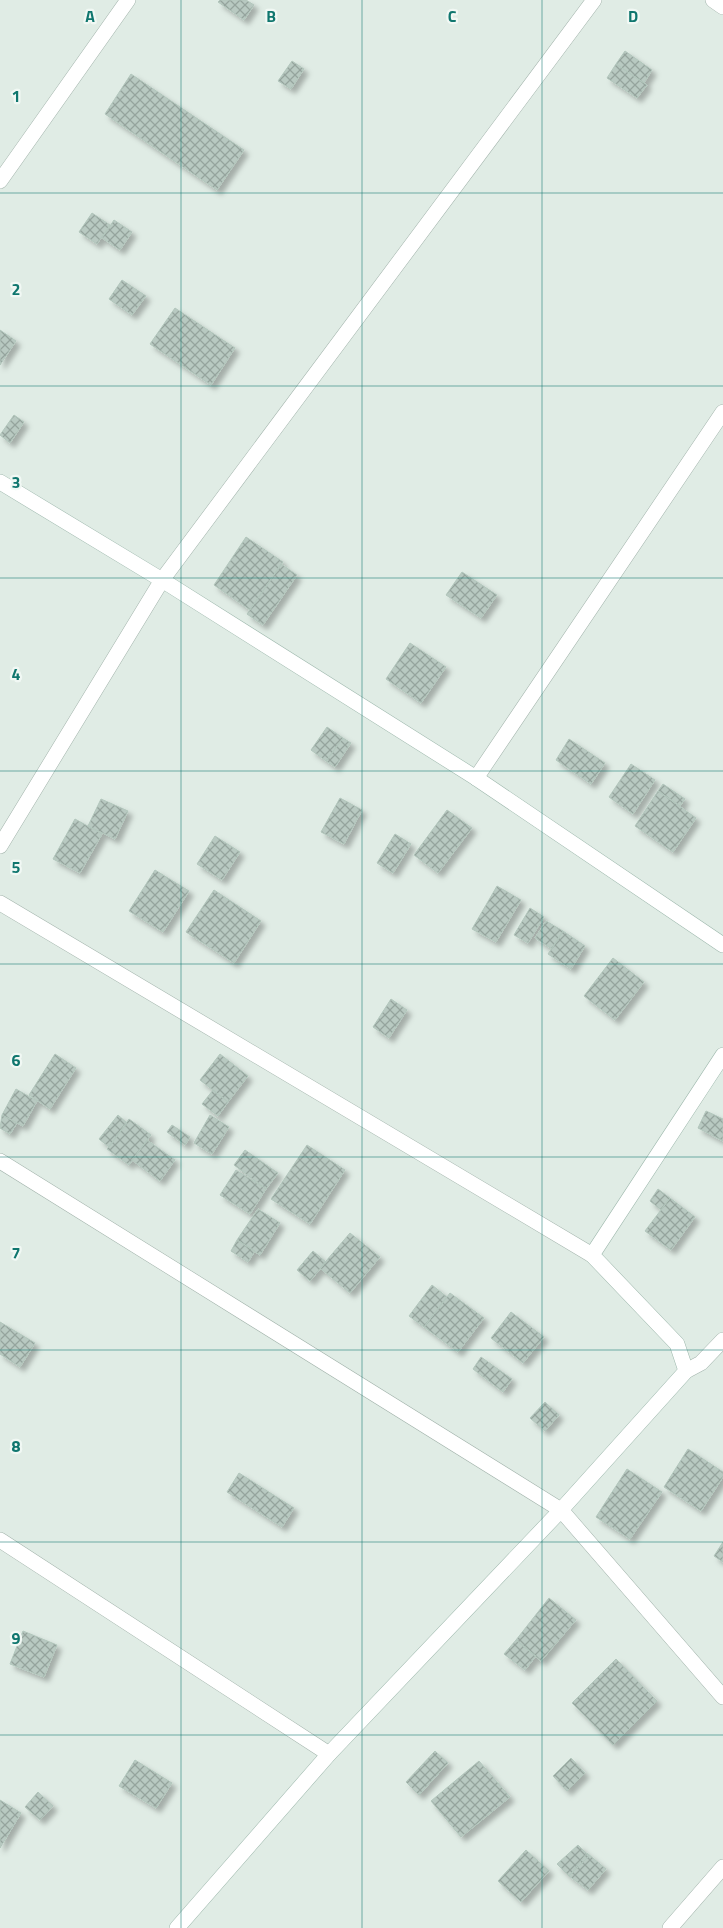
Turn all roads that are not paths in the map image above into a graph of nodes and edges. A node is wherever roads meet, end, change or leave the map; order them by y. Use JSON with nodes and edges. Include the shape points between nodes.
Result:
{"nodes":[{"id":1,"x":128,"y":0,"type":"edge"},
{"id":2,"x":594,"y":0,"type":"edge"},
{"id":3,"x":713,"y":0,"type":"edge"},
{"id":4,"x":723,"y":7,"type":"edge"},
{"id":5,"x":0,"y":180,"type":"edge"},
{"id":6,"x":723,"y":412,"type":"edge"},
{"id":7,"x":0,"y":482,"type":"edge"},
{"id":8,"x":162,"y":580,"type":"junction"},
{"id":9,"x":476,"y":778,"type":"junction"},
{"id":10,"x":0,"y":846,"type":"edge"},
{"id":11,"x":0,"y":903,"type":"edge"},
{"id":12,"x":723,"y":945,"type":"edge"},
{"id":13,"x":723,"y":1055,"type":"edge"},
{"id":14,"x":0,"y":1161,"type":"edge"},
{"id":15,"x":592,"y":1255,"type":"junction"},
{"id":16,"x":723,"y":1340,"type":"edge"},
{"id":17,"x":686,"y":1371,"type":"junction"},
{"id":18,"x":561,"y":1510,"type":"junction"},
{"id":19,"x":0,"y":1540,"type":"edge"},
{"id":20,"x":723,"y":1697,"type":"edge"},
{"id":21,"x":329,"y":1754,"type":"junction"},
{"id":22,"x":723,"y":1867,"type":"edge"},
{"id":23,"x":178,"y":1928,"type":"edge"},
{"id":24,"x":670,"y":1928,"type":"edge"}],
"edges":[{"from":1,"to":5,"type":"street"},
{"from":2,"to":8,"type":"street"},
{"from":3,"to":4,"type":"street"},
{"from":6,"to":9,"type":"street"},
{"from":7,"to":8,"type":"street"},
{"from":8,"to":9,"type":"street"},
{"from":8,"to":10,"type":"street"},
{"from":9,"to":12,"type":"street"},
{"from":11,"to":15,"type":"street"},
{"from":13,"to":15,"type":"street"},
{"from":14,"to":18,"type":"street"},
{"from":15,"to":17,"type":"street","via":[[677,1344]]},
{"from":16,"to":17,"type":"street","via":[[701,1363]]},
{"from":17,"to":18,"type":"street"},
{"from":18,"to":20,"type":"street"},
{"from":18,"to":21,"type":"street"},
{"from":19,"to":21,"type":"street"},
{"from":21,"to":23,"type":"street"},
{"from":22,"to":24,"type":"street"}]}
